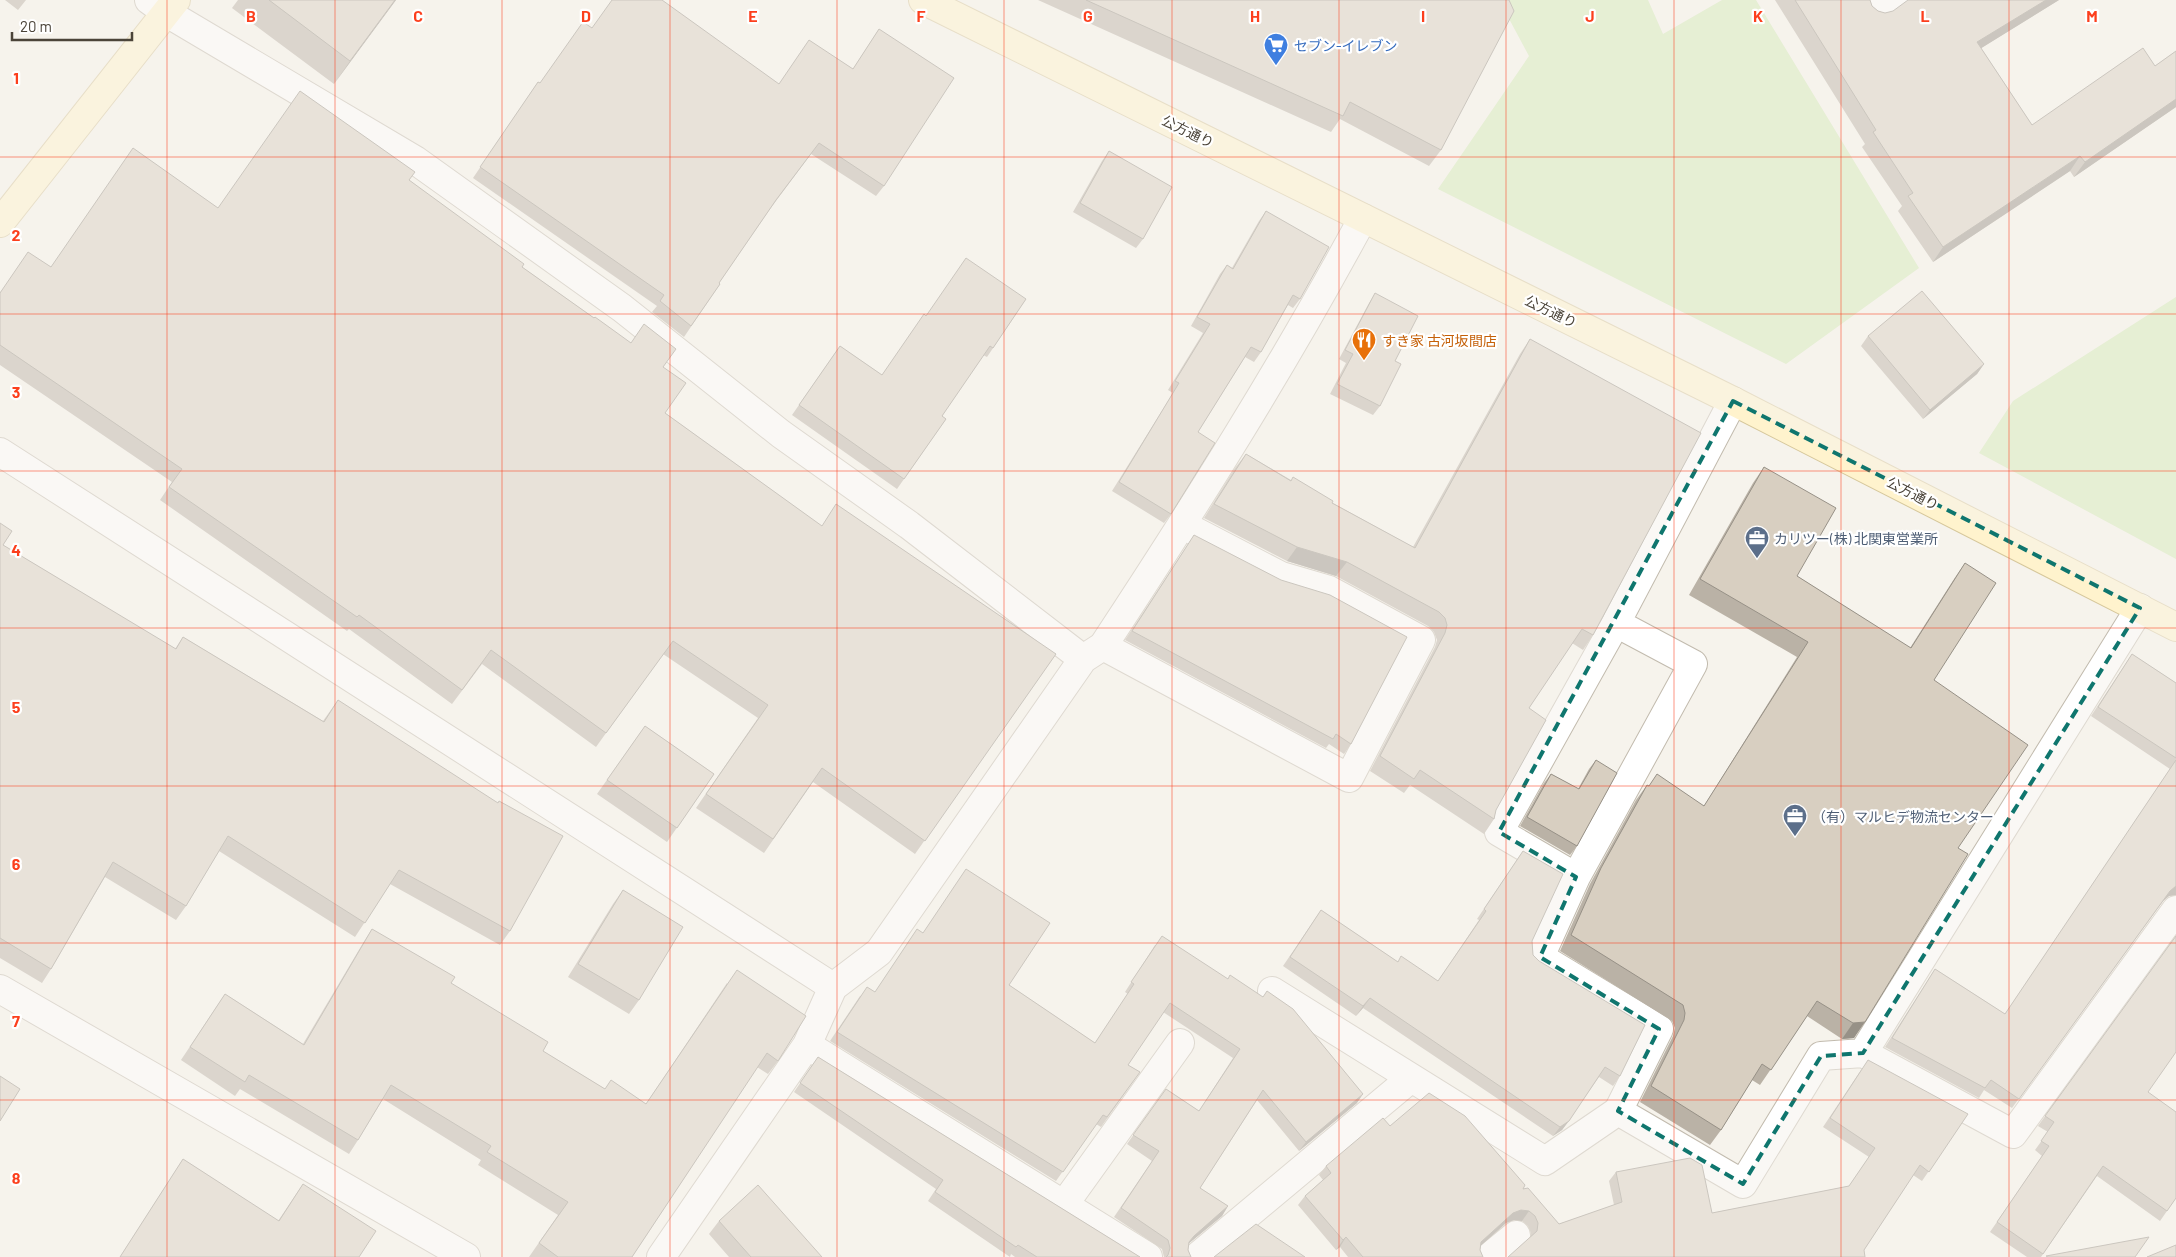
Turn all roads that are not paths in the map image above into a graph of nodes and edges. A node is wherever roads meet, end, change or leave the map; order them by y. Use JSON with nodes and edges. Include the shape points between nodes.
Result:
{"nodes":[{"id":1,"x":935,"y":2,"type":"edge"},
{"id":2,"x":164,"y":4,"type":"edge"},
{"id":3,"x":1363,"y":218,"type":"junction"},
{"id":4,"x":0,"y":223,"type":"edge"},
{"id":5,"x":1733,"y":401,"type":"junction"},
{"id":6,"x":0,"y":452,"type":"edge"},
{"id":7,"x":1183,"y":525,"type":"junction"},
{"id":8,"x":2140,"y":608,"type":"junction"},
{"id":9,"x":1616,"y":623,"type":"junction"},
{"id":10,"x":2176,"y":627,"type":"edge"},
{"id":11,"x":1093,"y":652,"type":"junction"},
{"id":12,"x":1576,"y":878,"type":"junction"},
{"id":13,"x":2176,"y":910,"type":"edge"},
{"id":14,"x":833,"y":987,"type":"junction"},
{"id":15,"x":0,"y":988,"type":"edge"},
{"id":16,"x":1272,"y":991,"type":"dead end"},
{"id":17,"x":1180,"y":1042,"type":"dead end"},
{"id":18,"x":807,"y":1045,"type":"junction"},
{"id":19,"x":1863,"y":1053,"type":"junction"},
{"id":20,"x":1410,"y":1079,"type":"junction"},
{"id":21,"x":1618,"y":1111,"type":"junction"},
{"id":22,"x":1063,"y":1206,"type":"junction"},
{"id":23,"x":1516,"y":1235,"type":"dead end"},
{"id":24,"x":466,"y":1257,"type":"edge"},
{"id":25,"x":661,"y":1257,"type":"edge"},
{"id":26,"x":1148,"y":1257,"type":"edge"},
{"id":27,"x":1198,"y":1257,"type":"edge"},
{"id":28,"x":1489,"y":1257,"type":"edge"}],
"edges":[{"from":1,"to":3,"type":"street","name":"公方通り"},
{"from":2,"to":4,"type":"street"},
{"from":2,"to":11,"type":"street","via":[[422,165],[622,308],[781,434]]},
{"from":3,"to":5,"type":"street","name":"公方通り"},
{"from":3,"to":7,"type":"street"},
{"from":5,"to":8,"type":"street","name":"公方通り"},
{"from":5,"to":9,"type":"street"},
{"from":6,"to":14,"type":"street"},
{"from":7,"to":11,"type":"street"},
{"from":7,"to":11,"type":"street","via":[[1281,576],[1329,590],[1420,640],[1349,778]]},
{"from":8,"to":10,"type":"street","name":"公方通り"},
{"from":8,"to":19,"type":"street"},
{"from":9,"to":12,"type":"street","via":[[1499,832]]},
{"from":9,"to":12,"type":"street","via":[[1693,664]]},
{"from":11,"to":14,"type":"street","via":[[879,952]]},
{"from":12,"to":21,"type":"street","via":[[1540,957],[1659,1029]]},
{"from":13,"to":19,"type":"street","via":[[2013,1134]]},
{"from":14,"to":18,"type":"street"},
{"from":15,"to":24,"type":"street"},
{"from":16,"to":20,"type":"street"},
{"from":17,"to":22,"type":"street"},
{"from":18,"to":22,"type":"street"},
{"from":18,"to":25,"type":"street"},
{"from":19,"to":21,"type":"street","via":[[1821,1056],[1743,1184]]},
{"from":20,"to":21,"type":"street","via":[[1545,1161]]},
{"from":20,"to":27,"type":"street"},
{"from":22,"to":26,"type":"street"},
{"from":23,"to":28,"type":"street"}]}
